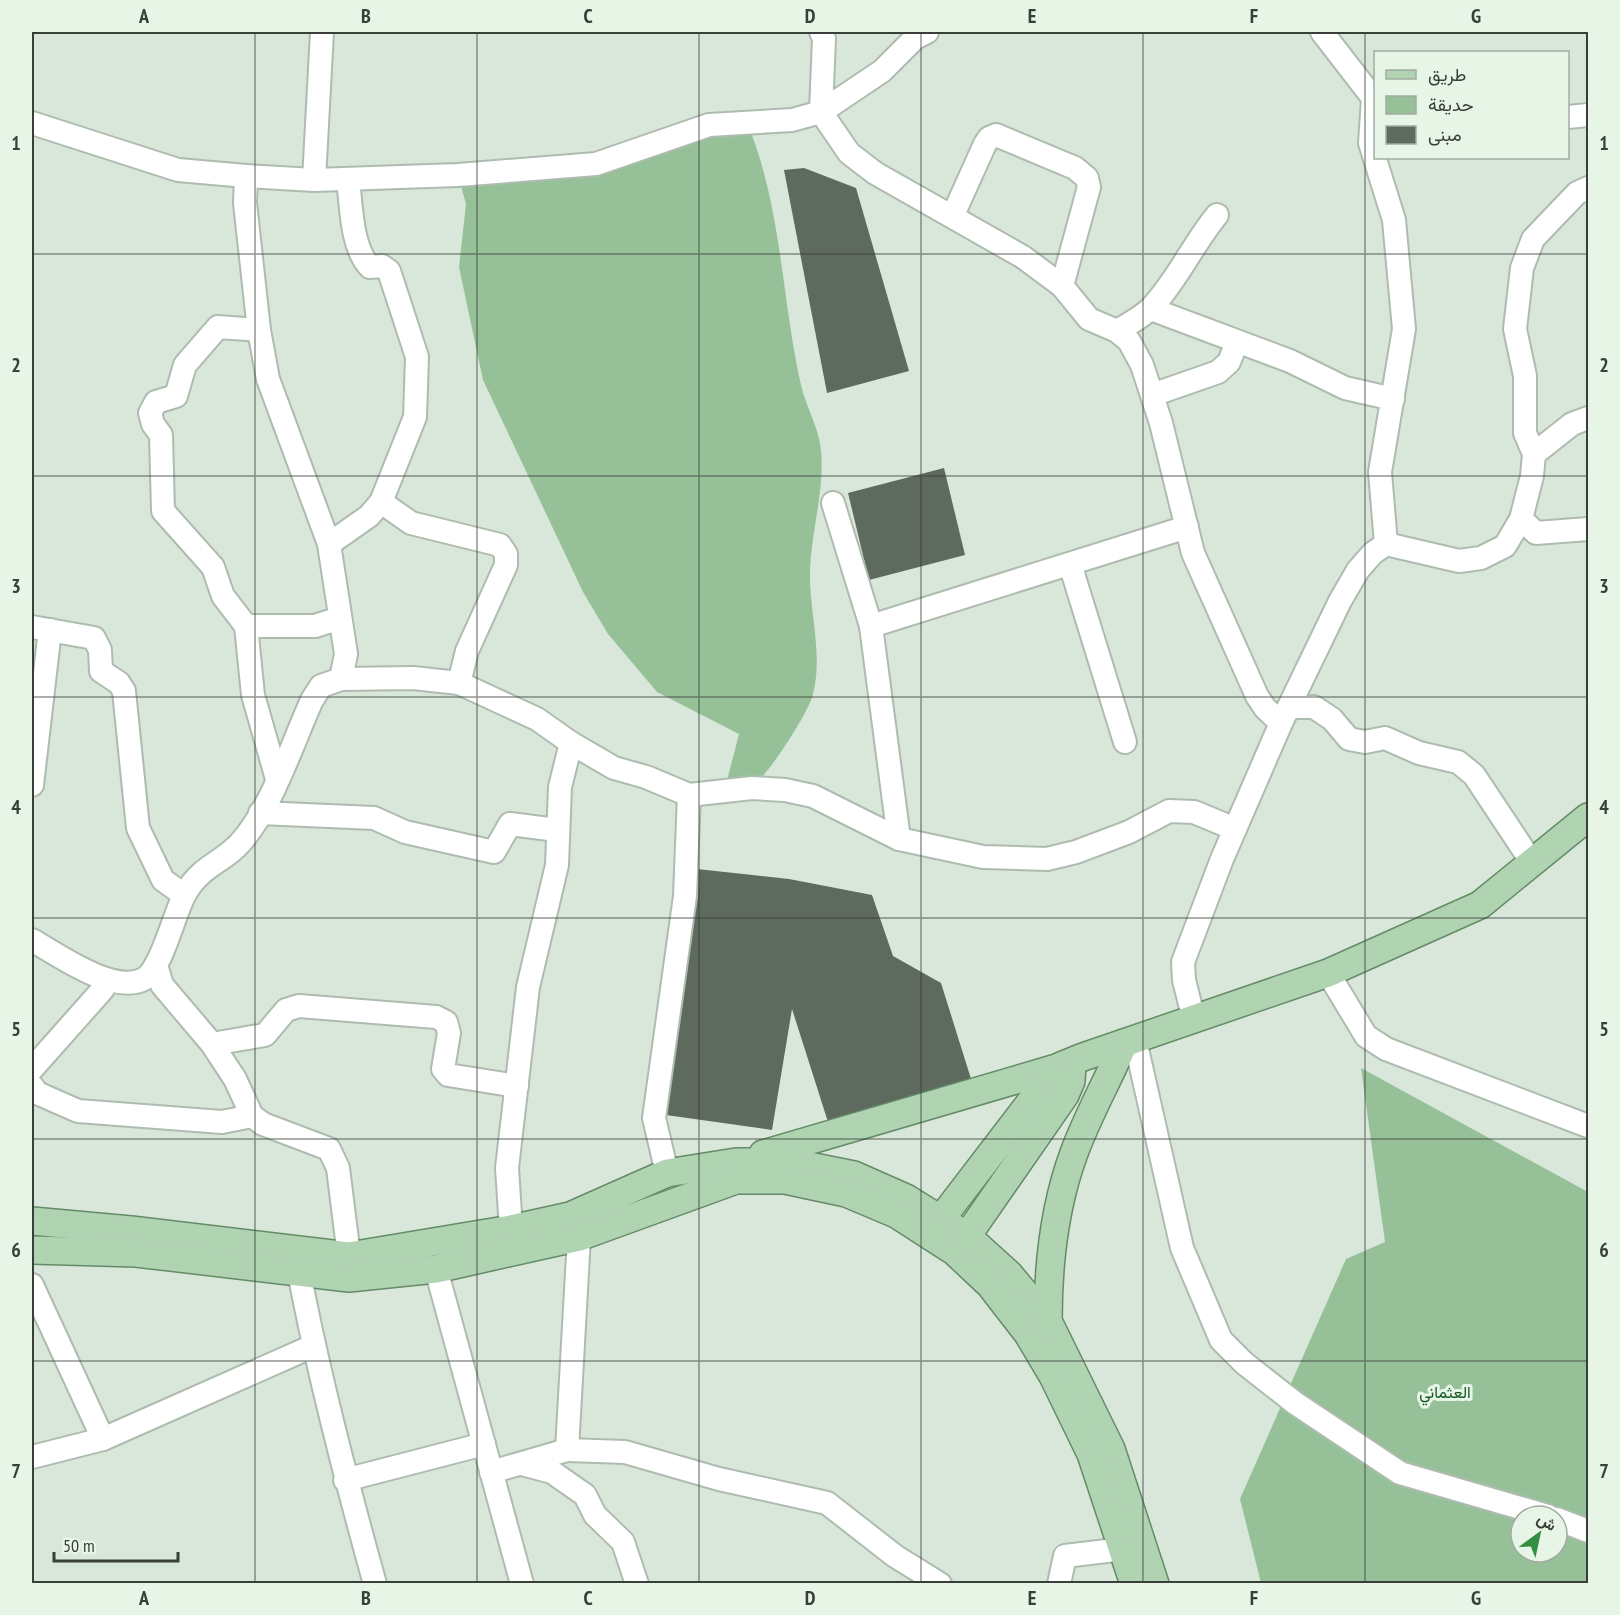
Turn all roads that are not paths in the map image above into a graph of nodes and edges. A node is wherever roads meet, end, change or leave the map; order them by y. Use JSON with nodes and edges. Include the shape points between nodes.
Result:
{"nodes":[{"id":1,"x":322,"y":32,"type":"edge"},
{"id":2,"x":821,"y":32,"type":"edge"},
{"id":3,"x":927,"y":32,"type":"edge"},
{"id":4,"x":1322,"y":32,"type":"edge"},
{"id":5,"x":1374,"y":98,"type":"edge"},
{"id":6,"x":821,"y":112,"type":"junction"},
{"id":7,"x":1588,"y":115,"type":"edge"},
{"id":8,"x":1569,"y":117,"type":"edge"},
{"id":9,"x":32,"y":123,"type":"edge"},
{"id":10,"x":1374,"y":156,"type":"edge"},
{"id":11,"x":1375,"y":159,"type":"edge"},
{"id":12,"x":246,"y":176,"type":"junction"},
{"id":13,"x":348,"y":179,"type":"junction"},
{"id":14,"x":314,"y":180,"type":"junction"},
{"id":15,"x":1588,"y":188,"type":"edge"},
{"id":16,"x":1216,"y":214,"type":"dead end"},
{"id":17,"x":953,"y":215,"type":"junction"},
{"id":18,"x":1062,"y":286,"type":"junction"},
{"id":19,"x":1150,"y":309,"type":"junction"},
{"id":20,"x":260,"y":330,"type":"junction"},
{"id":21,"x":1117,"y":331,"type":"junction"},
{"id":22,"x":1237,"y":342,"type":"junction"},
{"id":23,"x":1152,"y":395,"type":"junction"},
{"id":24,"x":1393,"y":399,"type":"junction"},
{"id":25,"x":1588,"y":418,"type":"edge"},
{"id":26,"x":1534,"y":454,"type":"junction"},
{"id":27,"x":381,"y":502,"type":"junction"},
{"id":28,"x":833,"y":503,"type":"dead end"},
{"id":29,"x":1521,"y":519,"type":"junction"},
{"id":30,"x":1187,"y":527,"type":"junction"},
{"id":31,"x":1588,"y":529,"type":"edge"},
{"id":32,"x":329,"y":544,"type":"junction"},
{"id":33,"x":1386,"y":544,"type":"junction"},
{"id":34,"x":1070,"y":564,"type":"junction"},
{"id":35,"x":340,"y":618,"type":"junction"},
{"id":36,"x":246,"y":626,"type":"junction"},
{"id":37,"x":871,"y":626,"type":"junction"},
{"id":38,"x":41,"y":629,"type":"edge"},
{"id":39,"x":341,"y":679,"type":"junction"},
{"id":40,"x":459,"y":683,"type":"junction"},
{"id":41,"x":1285,"y":715,"type":"junction"},
{"id":42,"x":1125,"y":742,"type":"dead end"},
{"id":43,"x":571,"y":743,"type":"junction"},
{"id":44,"x":277,"y":779,"type":"junction"},
{"id":45,"x":32,"y":785,"type":"edge"},
{"id":46,"x":689,"y":795,"type":"junction"},
{"id":47,"x":260,"y":813,"type":"junction"},
{"id":48,"x":1588,"y":817,"type":"edge"},
{"id":49,"x":1235,"y":829,"type":"junction"},
{"id":50,"x":557,"y":830,"type":"junction"},
{"id":51,"x":899,"y":839,"type":"junction"},
{"id":52,"x":1533,"y":864,"type":"junction"},
{"id":53,"x":184,"y":895,"type":"junction"},
{"id":54,"x":32,"y":940,"type":"edge"},
{"id":55,"x":156,"y":965,"type":"junction"},
{"id":56,"x":1328,"y":973,"type":"junction"},
{"id":57,"x":102,"y":979,"type":"junction"},
{"id":58,"x":1194,"y":1020,"type":"junction"},
{"id":59,"x":1130,"y":1042,"type":"junction"},
{"id":60,"x":212,"y":1044,"type":"junction"},
{"id":61,"x":1067,"y":1065,"type":"junction"},
{"id":62,"x":32,"y":1069,"type":"edge"},
{"id":63,"x":32,"y":1086,"type":"edge"},
{"id":64,"x":517,"y":1086,"type":"junction"},
{"id":65,"x":252,"y":1116,"type":"junction"},
{"id":66,"x":1588,"y":1126,"type":"edge"},
{"id":67,"x":736,"y":1162,"type":"junction"},
{"id":68,"x":667,"y":1173,"type":"junction"},
{"id":69,"x":32,"y":1221,"type":"edge"},
{"id":70,"x":936,"y":1226,"type":"junction"},
{"id":71,"x":511,"y":1229,"type":"junction"},
{"id":72,"x":579,"y":1237,"type":"junction"},
{"id":73,"x":961,"y":1244,"type":"junction"},
{"id":74,"x":32,"y":1250,"type":"edge"},
{"id":75,"x":349,"y":1256,"type":"junction"},
{"id":76,"x":436,"y":1269,"type":"junction"},
{"id":77,"x":299,"y":1272,"type":"junction"},
{"id":78,"x":32,"y":1285,"type":"edge"},
{"id":79,"x":1048,"y":1321,"type":"junction"},
{"id":80,"x":313,"y":1346,"type":"junction"},
{"id":81,"x":103,"y":1439,"type":"junction"},
{"id":82,"x":484,"y":1444,"type":"junction"},
{"id":83,"x":567,"y":1450,"type":"junction"},
{"id":84,"x":32,"y":1457,"type":"edge"},
{"id":85,"x":522,"y":1464,"type":"junction"},
{"id":86,"x":491,"y":1472,"type":"junction"},
{"id":87,"x":345,"y":1480,"type":"junction"},
{"id":88,"x":1509,"y":1505,"type":"edge"},
{"id":89,"x":1569,"y":1524,"type":"edge"},
{"id":90,"x":1588,"y":1531,"type":"edge"},
{"id":91,"x":1123,"y":1549,"type":"junction"},
{"id":92,"x":375,"y":1584,"type":"edge"},
{"id":93,"x":522,"y":1584,"type":"edge"},
{"id":94,"x":637,"y":1584,"type":"edge"},
{"id":95,"x":940,"y":1584,"type":"edge"},
{"id":96,"x":1059,"y":1584,"type":"edge"},
{"id":97,"x":1134,"y":1584,"type":"edge"},
{"id":98,"x":1155,"y":1584,"type":"edge"}],
"edges":[{"from":1,"to":14,"type":"street"},
{"from":2,"to":6,"type":"street"},
{"from":3,"to":6,"type":"street","via":[[915,38],[882,71]]},
{"from":4,"to":5,"type":"street"},
{"from":5,"to":10,"type":"street","via":[[1370,143]]},
{"from":6,"to":13,"type":"street","via":[[792,120],[709,125],[596,164]]},
{"from":6,"to":17,"type":"street","via":[[849,153],[875,173]]},
{"from":7,"to":8,"type":"street"},
{"from":9,"to":12,"type":"street","via":[[178,170]]},
{"from":11,"to":24,"type":"street","via":[[1394,220],[1404,329]]},
{"from":12,"to":14,"type":"street"},
{"from":12,"to":20,"type":"street","via":[[245,203]]},
{"from":13,"to":14,"type":"street"},
{"from":13,"to":27,"type":"street","via":[[353,226],[365,262],[389,271],[417,357],[415,417]]},
{"from":15,"to":26,"type":"street","via":[[1577,193],[1533,239],[1522,268],[1515,329],[1525,376],[1525,433]]},
{"from":16,"to":19,"type":"street","via":[[1176,277]]},
{"from":17,"to":18,"type":"street"},
{"from":17,"to":18,"type":"street","via":[[985,144],[996,135],[1081,172],[1089,187]]},
{"from":18,"to":21,"type":"street","via":[[1089,319]]},
{"from":19,"to":21,"type":"street"},
{"from":19,"to":22,"type":"street"},
{"from":20,"to":32,"type":"street","via":[[268,379]]},
{"from":20,"to":36,"type":"street","via":[[218,327],[185,365],[176,396],[156,402],[150,412],[160,435],[163,511],[213,567],[224,596]]},
{"from":21,"to":23,"type":"street","via":[[1130,341]]},
{"from":22,"to":23,"type":"street","via":[[1229,362],[1218,372]]},
{"from":22,"to":24,"type":"street","via":[[1290,361],[1345,388]]},
{"from":23,"to":30,"type":"street"},
{"from":24,"to":33,"type":"street","via":[[1380,471]]},
{"from":25,"to":26,"type":"street","via":[[1572,424]]},
{"from":26,"to":29,"type":"street"},
{"from":27,"to":32,"type":"street","via":[[369,516]]},
{"from":27,"to":40,"type":"street","via":[[411,523],[500,545],[506,554],[506,565],[467,651]]},
{"from":28,"to":37,"type":"street"},
{"from":29,"to":31,"type":"street","via":[[1536,533]]},
{"from":29,"to":33,"type":"street","via":[[1505,546],[1481,558],[1459,561]]},
{"from":30,"to":34,"type":"street"},
{"from":30,"to":41,"type":"street","via":[[1193,554],[1257,696],[1265,708]]},
{"from":32,"to":35,"type":"street"},
{"from":33,"to":41,"type":"street","via":[[1358,570]]},
{"from":34,"to":37,"type":"street"},
{"from":34,"to":42,"type":"street"},
{"from":35,"to":36,"type":"street","via":[[315,626]]},
{"from":35,"to":39,"type":"street","via":[[346,654]]},
{"from":36,"to":44,"type":"street","via":[[253,695]]},
{"from":37,"to":51,"type":"street"},
{"from":38,"to":45,"type":"street"},
{"from":38,"to":53,"type":"street","via":[[94,638],[100,650],[101,671],[124,691],[138,828],[163,880]]},
{"from":39,"to":40,"type":"street","via":[[412,678]]},
{"from":39,"to":44,"type":"street","via":[[321,686]]},
{"from":40,"to":43,"type":"street","via":[[537,719]]},
{"from":41,"to":49,"type":"street"},
{"from":41,"to":52,"type":"street","via":[[1314,707],[1332,719],[1349,739],[1365,742],[1385,738],[1419,753],[1458,762],[1474,775]]},
{"from":43,"to":46,"type":"street","via":[[614,768]]},
{"from":43,"to":50,"type":"street","via":[[560,787]]},
{"from":44,"to":47,"type":"street"},
{"from":46,"to":51,"type":"street","via":[[752,788],[785,790],[813,796]]},
{"from":46,"to":68,"type":"street","via":[[685,896],[654,1118]]},
{"from":47,"to":50,"type":"street","via":[[374,818],[405,832],[494,852],[510,824]]},
{"from":47,"to":53,"type":"street","via":[[240,843],[197,874]]},
{"from":48,"to":52,"type":"main road"},
{"from":49,"to":51,"type":"street","via":[[1194,812],[1169,811],[1129,832],[1047,859],[983,857]]},
{"from":49,"to":58,"type":"street","via":[[1183,962]]},
{"from":50,"to":64,"type":"street","via":[[557,865],[528,987]]},
{"from":52,"to":56,"type":"main road","via":[[1480,905]]},
{"from":53,"to":55,"type":"street"},
{"from":54,"to":57,"type":"street"},
{"from":55,"to":57,"type":"street","via":[[146,979]]},
{"from":55,"to":60,"type":"street","via":[[162,985]]},
{"from":56,"to":58,"type":"main road"},
{"from":56,"to":66,"type":"street","via":[[1366,1036],[1386,1048]]},
{"from":57,"to":62,"type":"street","via":[[102,989]]},
{"from":58,"to":59,"type":"main road"},
{"from":59,"to":61,"type":"main road"},
{"from":59,"to":79,"type":"main road","via":[[1074,1153],[1061,1194],[1052,1236]]},
{"from":59,"to":88,"type":"street","via":[[1182,1248],[1221,1340],[1295,1403],[1400,1473]]},
{"from":60,"to":64,"type":"street","via":[[265,1035],[286,1010],[300,1006],[436,1017],[446,1022],[449,1033],[443,1069],[448,1075]]},
{"from":60,"to":65,"type":"street"},
{"from":61,"to":67,"type":"main road"},
{"from":61,"to":70,"type":"main road","via":[[1042,1088]]},
{"from":61,"to":73,"type":"main road","via":[[1071,1081],[1065,1095]]},
{"from":63,"to":65,"type":"street","via":[[37,1093],[78,1111],[222,1122]]},
{"from":64,"to":71,"type":"street","via":[[507,1168]]},
{"from":65,"to":75,"type":"street","via":[[263,1124],[329,1149],[339,1168]]},
{"from":67,"to":68,"type":"main road"},
{"from":67,"to":70,"type":"main road","via":[[789,1162],[854,1175],[906,1198]]},
{"from":68,"to":71,"type":"main road","via":[[570,1216]]},
{"from":69,"to":75,"type":"main road"},
{"from":70,"to":72,"type":"main road","via":[[846,1193],[785,1180],[736,1180]]},
{"from":70,"to":73,"type":"main road"},
{"from":71,"to":75,"type":"main road"},
{"from":72,"to":76,"type":"main road"},
{"from":72,"to":83,"type":"street"},
{"from":73,"to":79,"type":"main road","via":[[1009,1274]]},
{"from":73,"to":91,"type":"main road","via":[[1028,1334],[1053,1376],[1091,1454]]},
{"from":74,"to":77,"type":"main road","via":[[136,1253]]},
{"from":76,"to":77,"type":"main road","via":[[349,1278]]},
{"from":76,"to":82,"type":"street"},
{"from":77,"to":80,"type":"street"},
{"from":78,"to":81,"type":"street"},
{"from":79,"to":98,"type":"main road","via":[[1111,1449]]},
{"from":80,"to":81,"type":"street"},
{"from":80,"to":87,"type":"street"},
{"from":81,"to":84,"type":"street"},
{"from":82,"to":86,"type":"street"},
{"from":82,"to":87,"type":"street"},
{"from":83,"to":85,"type":"street"},
{"from":83,"to":95,"type":"street","via":[[625,1452],[719,1479],[827,1503],[895,1556]]},
{"from":85,"to":86,"type":"street"},
{"from":85,"to":94,"type":"street","via":[[552,1472],[585,1496],[595,1515],[623,1542]]},
{"from":86,"to":93,"type":"street"},
{"from":87,"to":92,"type":"street"},
{"from":89,"to":90,"type":"street"},
{"from":91,"to":96,"type":"street","via":[[1065,1556]]},
{"from":91,"to":97,"type":"main road"}]}
